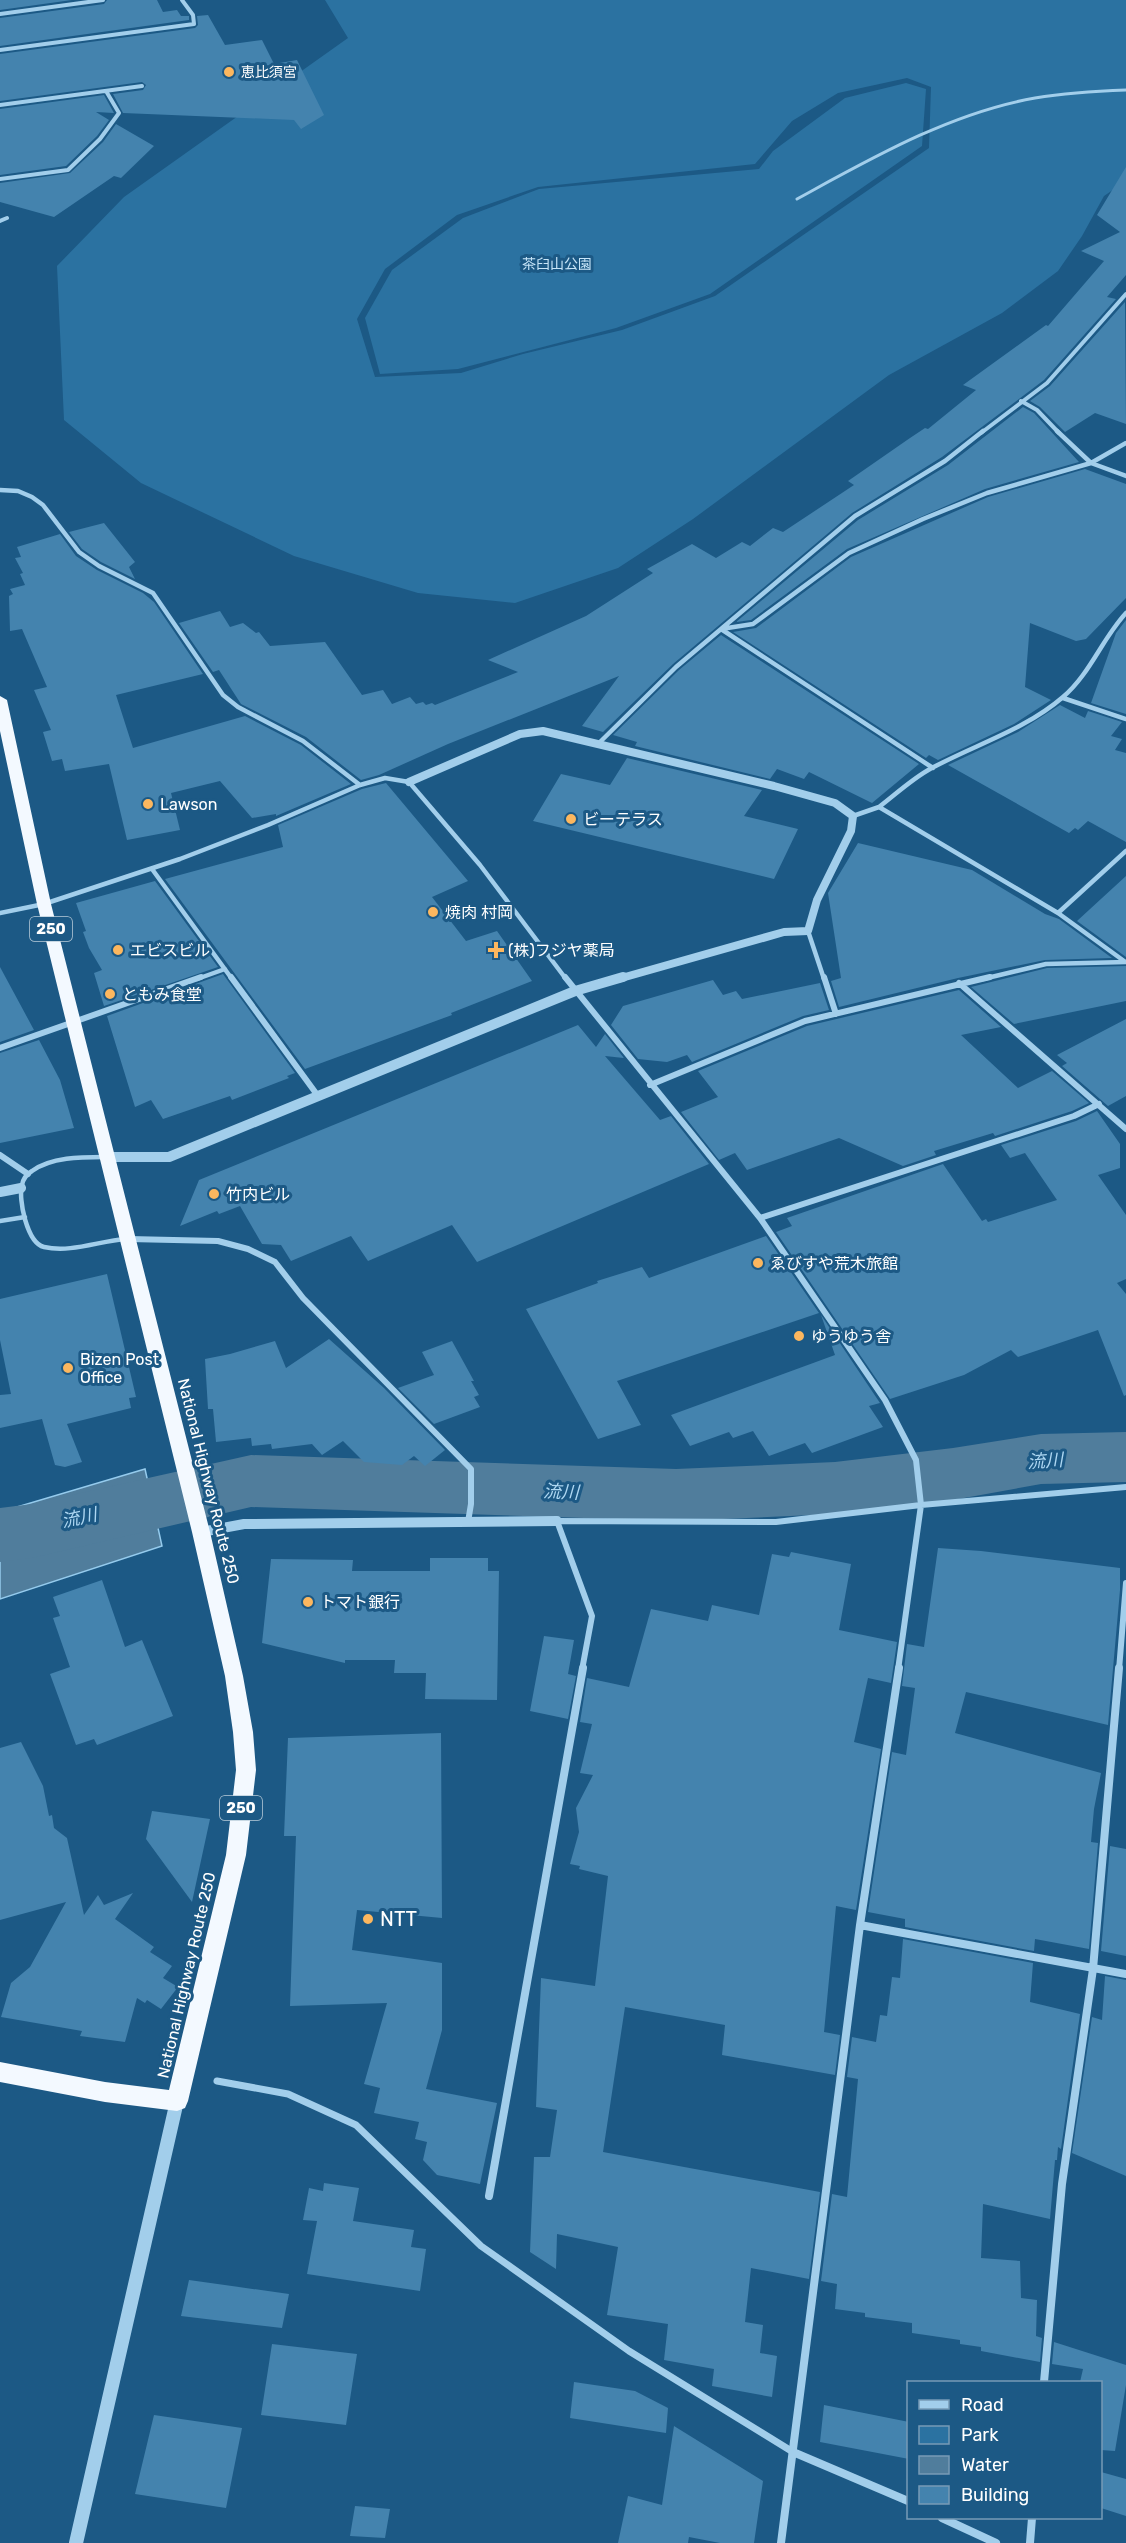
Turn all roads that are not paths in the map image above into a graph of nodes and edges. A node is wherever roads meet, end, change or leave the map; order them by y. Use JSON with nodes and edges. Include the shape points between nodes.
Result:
{"nodes":[{"id":1,"x":103,"y":0,"type":"edge"},
{"id":2,"x":182,"y":0,"type":"edge"},
{"id":3,"x":0,"y":15,"type":"edge"},
{"id":4,"x":0,"y":50,"type":"edge"},
{"id":5,"x":142,"y":86,"type":"dead end"},
{"id":6,"x":1126,"y":90,"type":"edge"},
{"id":7,"x":106,"y":91,"type":"junction"},
{"id":8,"x":0,"y":105,"type":"edge"},
{"id":9,"x":0,"y":179,"type":"edge"},
{"id":10,"x":797,"y":199,"type":"dead end"},
{"id":11,"x":7,"y":218,"type":"dead end"},
{"id":12,"x":0,"y":221,"type":"edge"},
{"id":13,"x":1126,"y":294,"type":"edge"},
{"id":14,"x":1021,"y":401,"type":"junction"},
{"id":15,"x":1126,"y":443,"type":"edge"},
{"id":16,"x":1090,"y":463,"type":"junction"},
{"id":17,"x":1126,"y":476,"type":"edge"},
{"id":18,"x":0,"y":490,"type":"edge"},
{"id":19,"x":1126,"y":613,"type":"edge"},
{"id":20,"x":721,"y":629,"type":"junction"},
{"id":21,"x":1063,"y":698,"type":"junction"},
{"id":22,"x":0,"y":699,"type":"edge"},
{"id":23,"x":1126,"y":719,"type":"edge"},
{"id":24,"x":598,"y":744,"type":"junction"},
{"id":25,"x":933,"y":768,"type":"junction"},
{"id":26,"x":409,"y":782,"type":"junction"},
{"id":27,"x":360,"y":785,"type":"junction"},
{"id":28,"x":879,"y":807,"type":"junction"},
{"id":29,"x":853,"y":816,"type":"junction"},
{"id":30,"x":1126,"y":851,"type":"edge"},
{"id":31,"x":152,"y":869,"type":"junction"},
{"id":32,"x":44,"y":904,"type":"junction"},
{"id":33,"x":1058,"y":913,"type":"junction"},
{"id":34,"x":0,"y":914,"type":"edge"},
{"id":35,"x":808,"y":931,"type":"junction"},
{"id":36,"x":1125,"y":962,"type":"edge"},
{"id":37,"x":225,"y":969,"type":"junction"},
{"id":38,"x":959,"y":983,"type":"junction"},
{"id":39,"x":575,"y":991,"type":"junction"},
{"id":40,"x":836,"y":1014,"type":"junction"},
{"id":41,"x":74,"y":1023,"type":"junction"},
{"id":42,"x":0,"y":1048,"type":"edge"},
{"id":43,"x":650,"y":1085,"type":"junction"},
{"id":44,"x":318,"y":1097,"type":"junction"},
{"id":45,"x":1099,"y":1104,"type":"junction"},
{"id":46,"x":1126,"y":1129,"type":"edge"},
{"id":47,"x":0,"y":1155,"type":"edge"},
{"id":48,"x":107,"y":1157,"type":"junction"},
{"id":49,"x":28,"y":1174,"type":"junction"},
{"id":50,"x":21,"y":1188,"type":"junction"},
{"id":51,"x":0,"y":1192,"type":"edge"},
{"id":52,"x":25,"y":1217,"type":"junction"},
{"id":53,"x":760,"y":1218,"type":"junction"},
{"id":54,"x":0,"y":1221,"type":"edge"},
{"id":55,"x":126,"y":1239,"type":"junction"},
{"id":56,"x":1126,"y":1487,"type":"edge"},
{"id":57,"x":921,"y":1505,"type":"junction"},
{"id":58,"x":557,"y":1521,"type":"junction"},
{"id":59,"x":468,"y":1522,"type":"junction"},
{"id":60,"x":201,"y":1532,"type":"junction"},
{"id":61,"x":1126,"y":1583,"type":"edge"},
{"id":62,"x":860,"y":1925,"type":"junction"},
{"id":63,"x":1093,"y":1969,"type":"junction"},
{"id":64,"x":1126,"y":1974,"type":"edge"},
{"id":65,"x":0,"y":2072,"type":"edge"},
{"id":66,"x":217,"y":2081,"type":"dead end"},
{"id":67,"x":177,"y":2101,"type":"junction"},
{"id":68,"x":489,"y":2196,"type":"dead end"},
{"id":69,"x":1044,"y":2381,"type":"edge"},
{"id":70,"x":793,"y":2452,"type":"junction"},
{"id":71,"x":907,"y":2500,"type":"edge"},
{"id":72,"x":946,"y":2519,"type":"edge"},
{"id":73,"x":1032,"y":2519,"type":"edge"},
{"id":74,"x":76,"y":2543,"type":"edge"},
{"id":75,"x":781,"y":2543,"type":"edge"},
{"id":76,"x":996,"y":2543,"type":"edge"},
{"id":77,"x":1030,"y":2543,"type":"edge"}],
"edges":[{"from":1,"to":3,"type":"street"},
{"from":2,"to":4,"type":"street","via":[[193,15],[194,24]]},
{"from":5,"to":7,"type":"street"},
{"from":6,"to":10,"type":"lane","via":[[1070,93],[964,118],[884,152]]},
{"from":7,"to":8,"type":"street"},
{"from":7,"to":9,"type":"street","via":[[118,113],[100,139],[68,170]]},
{"from":11,"to":12,"type":"street"},
{"from":13,"to":14,"type":"street","via":[[1047,383]]},
{"from":14,"to":16,"type":"street","via":[[1037,410]]},
{"from":14,"to":20,"type":"street","via":[[945,461],[855,516]]},
{"from":15,"to":16,"type":"street"},
{"from":16,"to":17,"type":"street"},
{"from":16,"to":20,"type":"street","via":[[987,493],[923,519],[849,553],[753,624]]},
{"from":18,"to":27,"type":"street","via":[[29,494],[48,509],[90,561],[137,581],[153,593],[223,695],[303,741]]},
{"from":19,"to":21,"type":"street","via":[[1113,625],[1081,678]]},
{"from":20,"to":24,"type":"street"},
{"from":20,"to":25,"type":"street"},
{"from":21,"to":23,"type":"street"},
{"from":21,"to":25,"type":"street"},
{"from":22,"to":32,"type":"highway","name":"National Highway Route 250","number":"250"},
{"from":24,"to":26,"type":"street","via":[[543,731],[520,734]]},
{"from":24,"to":29,"type":"street","via":[[835,803]]},
{"from":25,"to":28,"type":"street"},
{"from":26,"to":27,"type":"street","via":[[385,778]]},
{"from":26,"to":39,"type":"street","via":[[480,865]]},
{"from":27,"to":31,"type":"street"},
{"from":28,"to":29,"type":"street"},
{"from":28,"to":33,"type":"street"},
{"from":29,"to":35,"type":"street","via":[[851,831],[817,900]]},
{"from":30,"to":33,"type":"street"},
{"from":31,"to":32,"type":"street"},
{"from":31,"to":37,"type":"street"},
{"from":32,"to":34,"type":"street"},
{"from":32,"to":41,"type":"highway","name":"National Highway Route 250","number":"250"},
{"from":33,"to":36,"type":"street"},
{"from":35,"to":39,"type":"street","via":[[784,932]]},
{"from":35,"to":40,"type":"street"},
{"from":36,"to":38,"type":"street","via":[[1046,964]]},
{"from":37,"to":41,"type":"street"},
{"from":37,"to":44,"type":"street"},
{"from":38,"to":40,"type":"street"},
{"from":38,"to":45,"type":"street"},
{"from":39,"to":43,"type":"street"},
{"from":39,"to":44,"type":"street"},
{"from":40,"to":43,"type":"street","via":[[805,1021]]},
{"from":41,"to":42,"type":"street"},
{"from":41,"to":48,"type":"highway","name":"National Highway Route 250","number":"250"},
{"from":43,"to":53,"type":"street"},
{"from":44,"to":48,"type":"street","via":[[169,1157]]},
{"from":45,"to":46,"type":"street"},
{"from":45,"to":53,"type":"street","via":[[1074,1116]]},
{"from":47,"to":49,"type":"street"},
{"from":48,"to":49,"type":"lane","via":[[50,1163]]},
{"from":48,"to":55,"type":"highway","name":"National Highway Route 250","number":"250"},
{"from":49,"to":50,"type":"lane"},
{"from":50,"to":51,"type":"street"},
{"from":50,"to":52,"type":"lane"},
{"from":52,"to":54,"type":"lane"},
{"from":52,"to":55,"type":"lane","via":[[33,1240],[44,1247],[67,1249]]},
{"from":53,"to":57,"type":"street","via":[[885,1400],[916,1460]]},
{"from":55,"to":59,"type":"street","via":[[218,1241],[275,1262],[303,1298],[471,1469]]},
{"from":55,"to":60,"type":"highway","name":"National Highway Route 250","number":"250"},
{"from":56,"to":57,"type":"street"},
{"from":57,"to":58,"type":"street","via":[[776,1522]]},
{"from":57,"to":62,"type":"street"},
{"from":58,"to":59,"type":"street"},
{"from":58,"to":68,"type":"street","via":[[592,1616]]},
{"from":59,"to":60,"type":"street","via":[[244,1524]]},
{"from":60,"to":67,"type":"highway","name":"National Highway Route 250","number":"250","via":[[234,1676],[246,1770],[236,1855]]},
{"from":61,"to":63,"type":"street"},
{"from":62,"to":63,"type":"street"},
{"from":62,"to":70,"type":"street"},
{"from":63,"to":64,"type":"street"},
{"from":63,"to":69,"type":"street","via":[[1062,2184]]},
{"from":65,"to":67,"type":"highway","name":"National Highway Route 250"},
{"from":66,"to":70,"type":"street","via":[[288,2094],[356,2125],[481,2246],[629,2351]]},
{"from":67,"to":74,"type":"street"},
{"from":70,"to":71,"type":"street"},
{"from":70,"to":75,"type":"street"},
{"from":72,"to":76,"type":"street"},
{"from":73,"to":77,"type":"street"}]}
